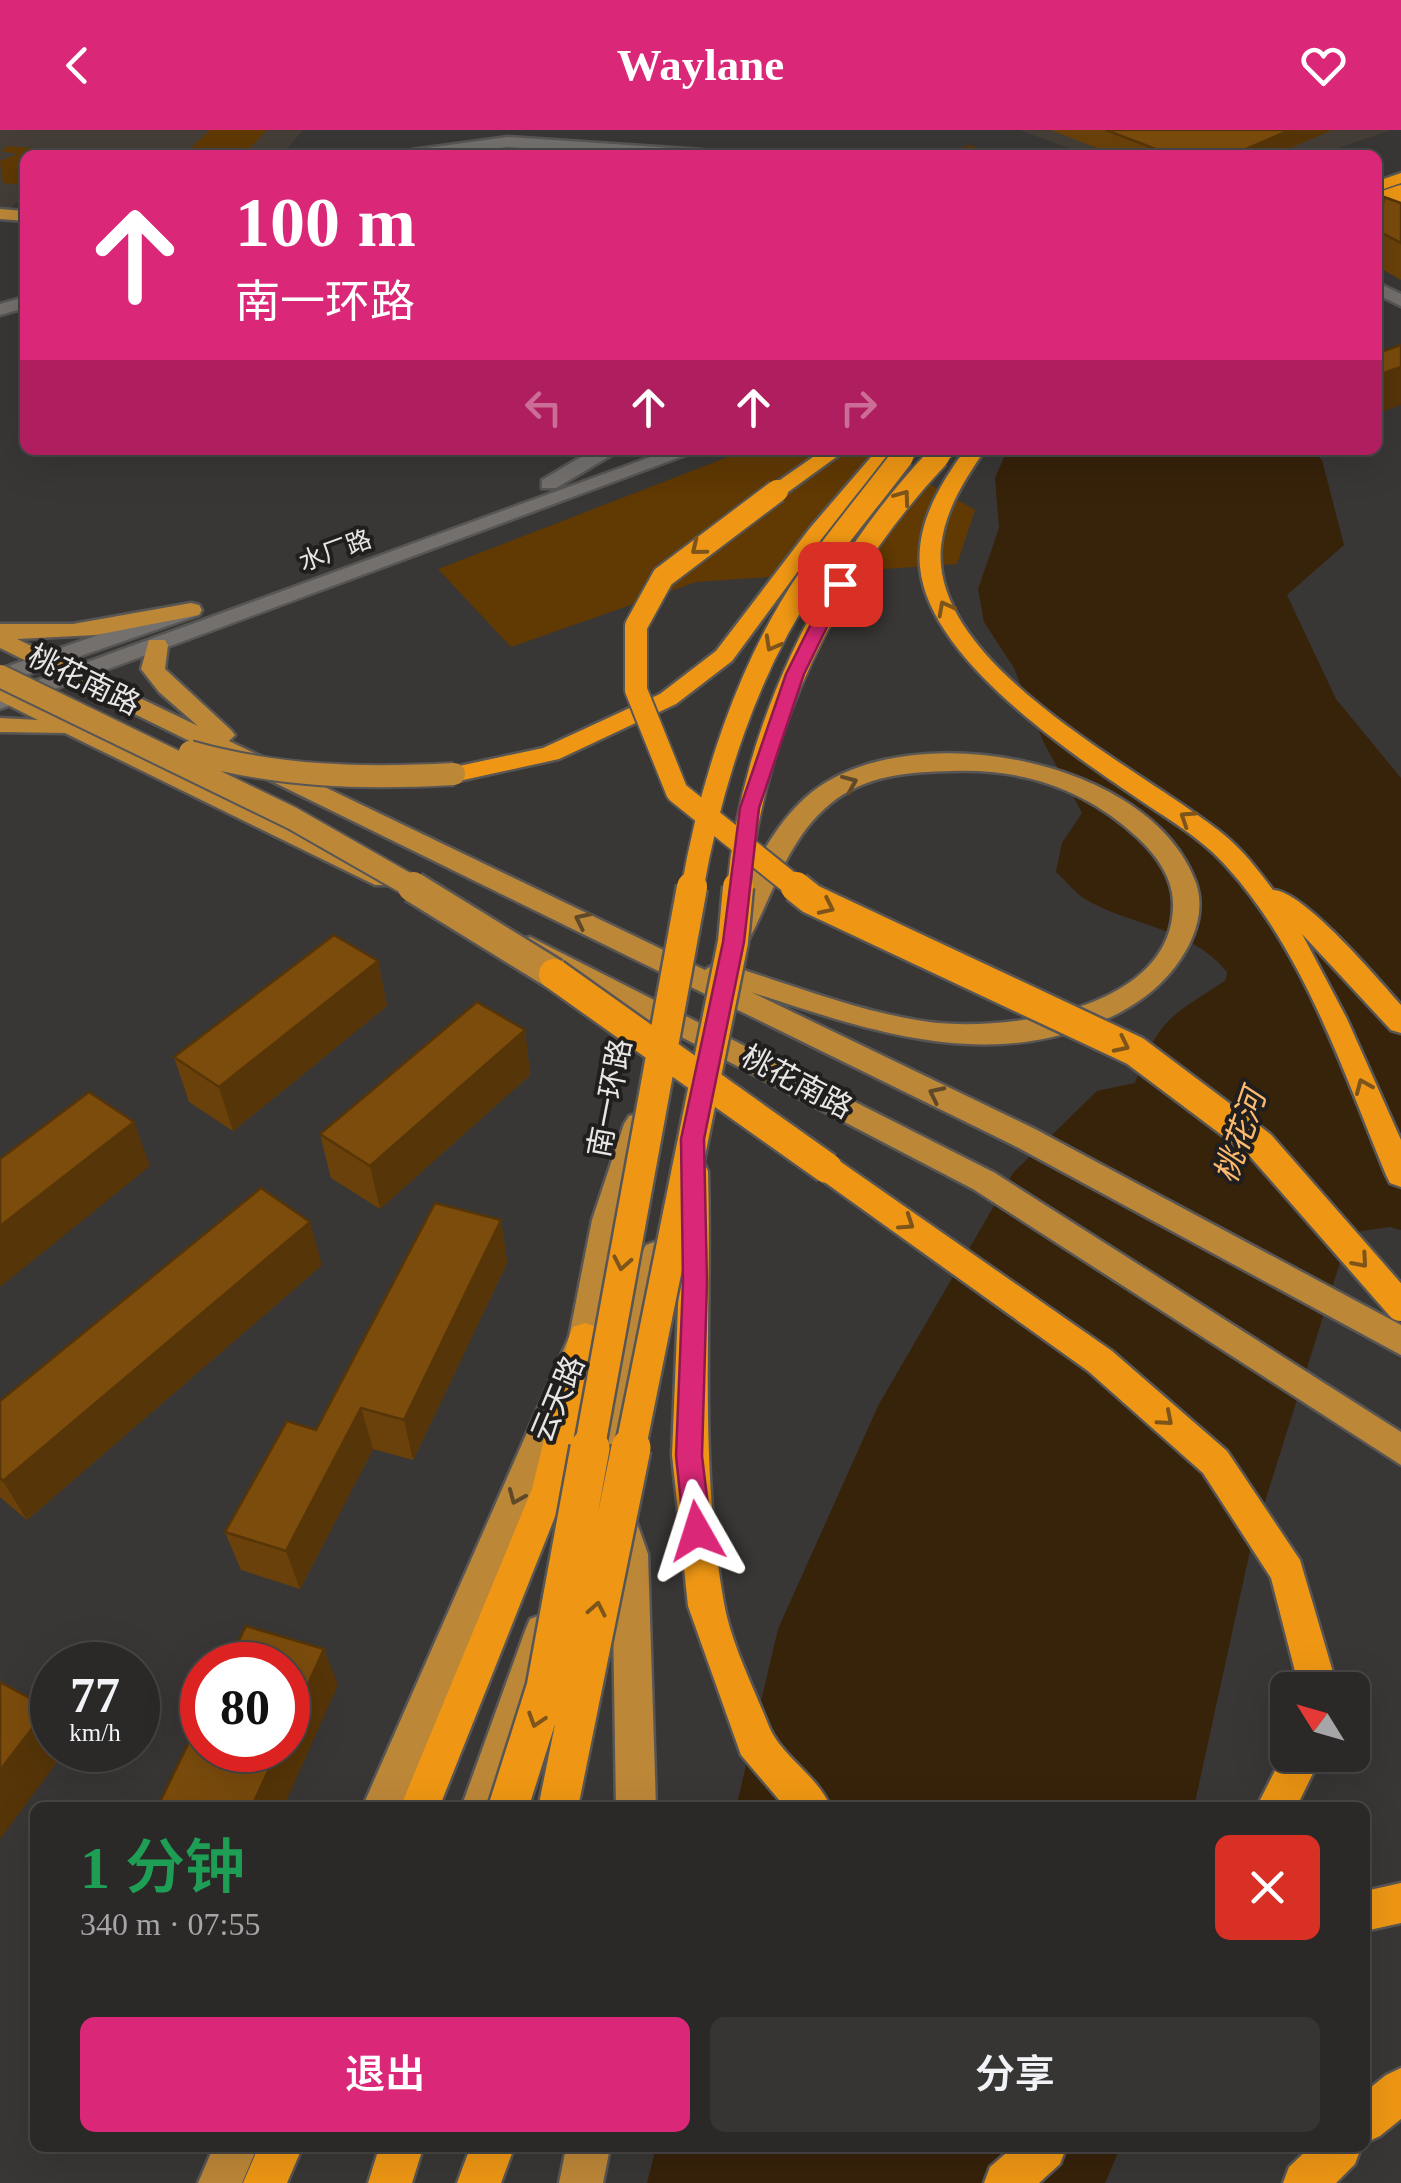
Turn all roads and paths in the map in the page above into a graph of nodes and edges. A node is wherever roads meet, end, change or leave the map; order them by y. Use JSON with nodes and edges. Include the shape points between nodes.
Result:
{"nodes":[{"id":1,"x":473,"y":130,"type":"edge"},
{"id":2,"x":508,"y":142,"type":"junction"},
{"id":3,"x":449,"y":150,"type":"edge"},
{"id":4,"x":627,"y":150,"type":"edge"},
{"id":5,"x":598,"y":455,"type":"edge"},
{"id":6,"x":630,"y":455,"type":"edge"},
{"id":7,"x":676,"y":455,"type":"edge"},
{"id":8,"x":829,"y":455,"type":"edge"},
{"id":9,"x":884,"y":455,"type":"edge"},
{"id":10,"x":904,"y":455,"type":"edge"},
{"id":11,"x":939,"y":455,"type":"edge"},
{"id":12,"x":972,"y":455,"type":"edge"},
{"id":13,"x":549,"y":484,"type":"junction"},
{"id":14,"x":192,"y":610,"type":"junction"},
{"id":15,"x":0,"y":631,"type":"edge"},
{"id":16,"x":0,"y":640,"type":"edge"},
{"id":17,"x":156,"y":645,"type":"junction"},
{"id":18,"x":46,"y":662,"type":"junction"},
{"id":19,"x":0,"y":667,"type":"edge"},
{"id":20,"x":74,"y":675,"type":"junction"},
{"id":21,"x":2,"y":689,"type":"edge"},
{"id":22,"x":0,"y":725,"type":"edge"},
{"id":23,"x":77,"y":731,"type":"junction"},
{"id":24,"x":256,"y":763,"type":"junction"},
{"id":25,"x":454,"y":774,"type":"joint"},
{"id":26,"x":1244,"y":870,"type":"junction"},
{"id":27,"x":734,"y":942,"type":"junction"},
{"id":28,"x":643,"y":950,"type":"junction"},
{"id":29,"x":554,"y":974,"type":"joint"},
{"id":30,"x":690,"y":974,"type":"junction"},
{"id":31,"x":732,"y":996,"type":"junction"},
{"id":32,"x":675,"y":1018,"type":"junction"},
{"id":33,"x":1401,"y":1024,"type":"edge"},
{"id":34,"x":717,"y":1040,"type":"junction"},
{"id":35,"x":693,"y":1139,"type":"junction"},
{"id":36,"x":1401,"y":1176,"type":"edge"},
{"id":37,"x":1401,"y":1306,"type":"edge"},
{"id":38,"x":584,"y":1337,"type":"junction"},
{"id":39,"x":1401,"y":1341,"type":"edge"},
{"id":40,"x":1401,"y":1450,"type":"edge"},
{"id":41,"x":602,"y":1465,"type":"junction"},
{"id":42,"x":1314,"y":1672,"type":"edge"},
{"id":43,"x":1294,"y":1772,"type":"edge"},
{"id":44,"x":383,"y":1802,"type":"edge"},
{"id":45,"x":421,"y":1802,"type":"edge"},
{"id":46,"x":482,"y":1802,"type":"edge"},
{"id":47,"x":510,"y":1802,"type":"edge"},
{"id":48,"x":559,"y":1802,"type":"edge"},
{"id":49,"x":636,"y":1802,"type":"edge"},
{"id":50,"x":807,"y":1802,"type":"edge"},
{"id":51,"x":1277,"y":1802,"type":"edge"},
{"id":52,"x":1401,"y":1903,"type":"edge"},
{"id":53,"x":1370,"y":1910,"type":"edge"},
{"id":54,"x":1401,"y":2090,"type":"edge"},
{"id":55,"x":1370,"y":2116,"type":"edge"},
{"id":56,"x":233,"y":2152,"type":"edge"},
{"id":57,"x":278,"y":2152,"type":"edge"},
{"id":58,"x":380,"y":2152,"type":"edge"},
{"id":59,"x":400,"y":2152,"type":"edge"},
{"id":60,"x":491,"y":2152,"type":"edge"},
{"id":61,"x":587,"y":2152,"type":"edge"},
{"id":62,"x":1040,"y":2152,"type":"edge"},
{"id":63,"x":1335,"y":2152,"type":"edge"},
{"id":64,"x":220,"y":2183,"type":"edge"},
{"id":65,"x":266,"y":2183,"type":"edge"},
{"id":66,"x":369,"y":2183,"type":"edge"},
{"id":67,"x":390,"y":2183,"type":"edge"},
{"id":68,"x":479,"y":2183,"type":"edge"},
{"id":69,"x":581,"y":2183,"type":"edge"},
{"id":70,"x":1006,"y":2183,"type":"edge"},
{"id":71,"x":1305,"y":2183,"type":"edge"}],
"edges":[{"from":1,"to":2,"type":"street"},
{"from":2,"to":3,"type":"street"},
{"from":2,"to":4,"type":"street"},
{"from":5,"to":13,"type":"street"},
{"from":6,"to":13,"type":"street","name":"水厂路"},
{"from":7,"to":17,"type":"street","name":"水厂路"},
{"from":8,"to":37,"type":"highway","one_way":true,"bridge":true,"via":[[662,577],[636,626],[636,690],[677,792],[811,899],[1134,1050],[1260,1144]]},
{"from":9,"to":25,"type":"highway","via":[[724,656],[668,699],[550,754]]},
{"from":10,"to":47,"type":"highway","name":"南一环路","one_way":true,"bridge":true,"via":[[808,580],[760,666],[706,812],[546,1688]]},
{"from":27,"to":11,"type":"highway","one_way":true,"bridge":true,"via":[[749,808],[795,674],[840,584]]},
{"from":26,"to":12,"type":"highway","one_way":true,"via":[[1197,823],[1011,695],[965,644],[932,584],[932,533],[952,481]]},
{"from":13,"to":14,"type":"street","name":"水厂路"},
{"from":14,"to":15,"type":"main road","via":[[94,631]]},
{"from":14,"to":18,"type":"street","name":"水厂路"},
{"from":16,"to":18,"type":"main road","name":"桃花南路"},
{"from":17,"to":20,"type":"street","name":"水厂路"},
{"from":17,"to":24,"type":"main road","via":[[153,669],[167,688]]},
{"from":18,"to":20,"type":"main road","name":"桃花南路"},
{"from":18,"to":21,"type":"street","name":"水厂路"},
{"from":19,"to":25,"type":"main road","bridge":true,"via":[[121,729],[237,768],[316,778]]},
{"from":20,"to":21,"type":"street","name":"水厂路"},
{"from":20,"to":24,"type":"main road","name":"桃花南路"},
{"from":21,"to":23,"type":"main road","name":"桃花南路"},
{"from":21,"to":29,"type":"main road","bridge":true,"via":[[292,818]]},
{"from":22,"to":23,"type":"main road"},
{"from":23,"to":32,"type":"main road","name":"桃花南路"},
{"from":28,"to":24,"type":"main road","name":"桃花南路","one_way":true},
{"from":26,"to":33,"type":"highway","via":[[1332,946]]},
{"from":36,"to":26,"type":"highway","one_way":true,"via":[[1316,976]]},
{"from":27,"to":28,"type":"main road","one_way":true,"bridge":true,"via":[[801,818],[840,785],[898,766],[1011,764],[1072,780],[1128,812],[1166,852],[1185,890],[1186,921],[1171,956],[1138,992],[1094,1016],[1041,1030],[986,1035],[902,1028]]},
{"from":27,"to":35,"type":"highway","bridge":true},
{"from":28,"to":30,"type":"main road","name":"桃花南路"},
{"from":29,"to":42,"type":"highway","one_way":true,"bridge":true,"via":[[1100,1360],[1215,1462],[1287,1572]]},
{"from":30,"to":31,"type":"main road","name":"桃花南路"},
{"from":30,"to":32,"type":"main road","name":"云天路"},
{"from":31,"to":34,"type":"main road","name":"云天路"},
{"from":39,"to":31,"type":"main road","name":"桃花南路","one_way":true,"via":[[1024,1137]]},
{"from":32,"to":34,"type":"main road","name":"桃花南路"},
{"from":32,"to":38,"type":"main road","name":"云天路","via":[[608,1220]]},
{"from":34,"to":40,"type":"main road","name":"桃花南路","via":[[984,1181]]},
{"from":34,"to":41,"type":"main road","name":"云天路"},
{"from":48,"to":35,"type":"highway","one_way":true,"bridge":true},
{"from":35,"to":50,"type":"highway","bridge":true,"via":[[689,1456],[706,1606],[755,1742]]},
{"from":38,"to":44,"type":"main road","name":"云天路","one_way":true},
{"from":38,"to":45,"type":"highway","via":[[549,1489]]},
{"from":41,"to":46,"type":"main road","name":"云天路"},
{"from":41,"to":49,"type":"main road","via":[[630,1554]]},
{"from":43,"to":51,"type":"highway"},
{"from":52,"to":53,"type":"highway"},
{"from":54,"to":55,"type":"highway"},
{"from":56,"to":64,"type":"main road"},
{"from":57,"to":65,"type":"highway"},
{"from":58,"to":66,"type":"main road"},
{"from":59,"to":67,"type":"highway"},
{"from":60,"to":68,"type":"highway"},
{"from":61,"to":69,"type":"main road"},
{"from":62,"to":70,"type":"highway"},
{"from":63,"to":71,"type":"highway"}]}
